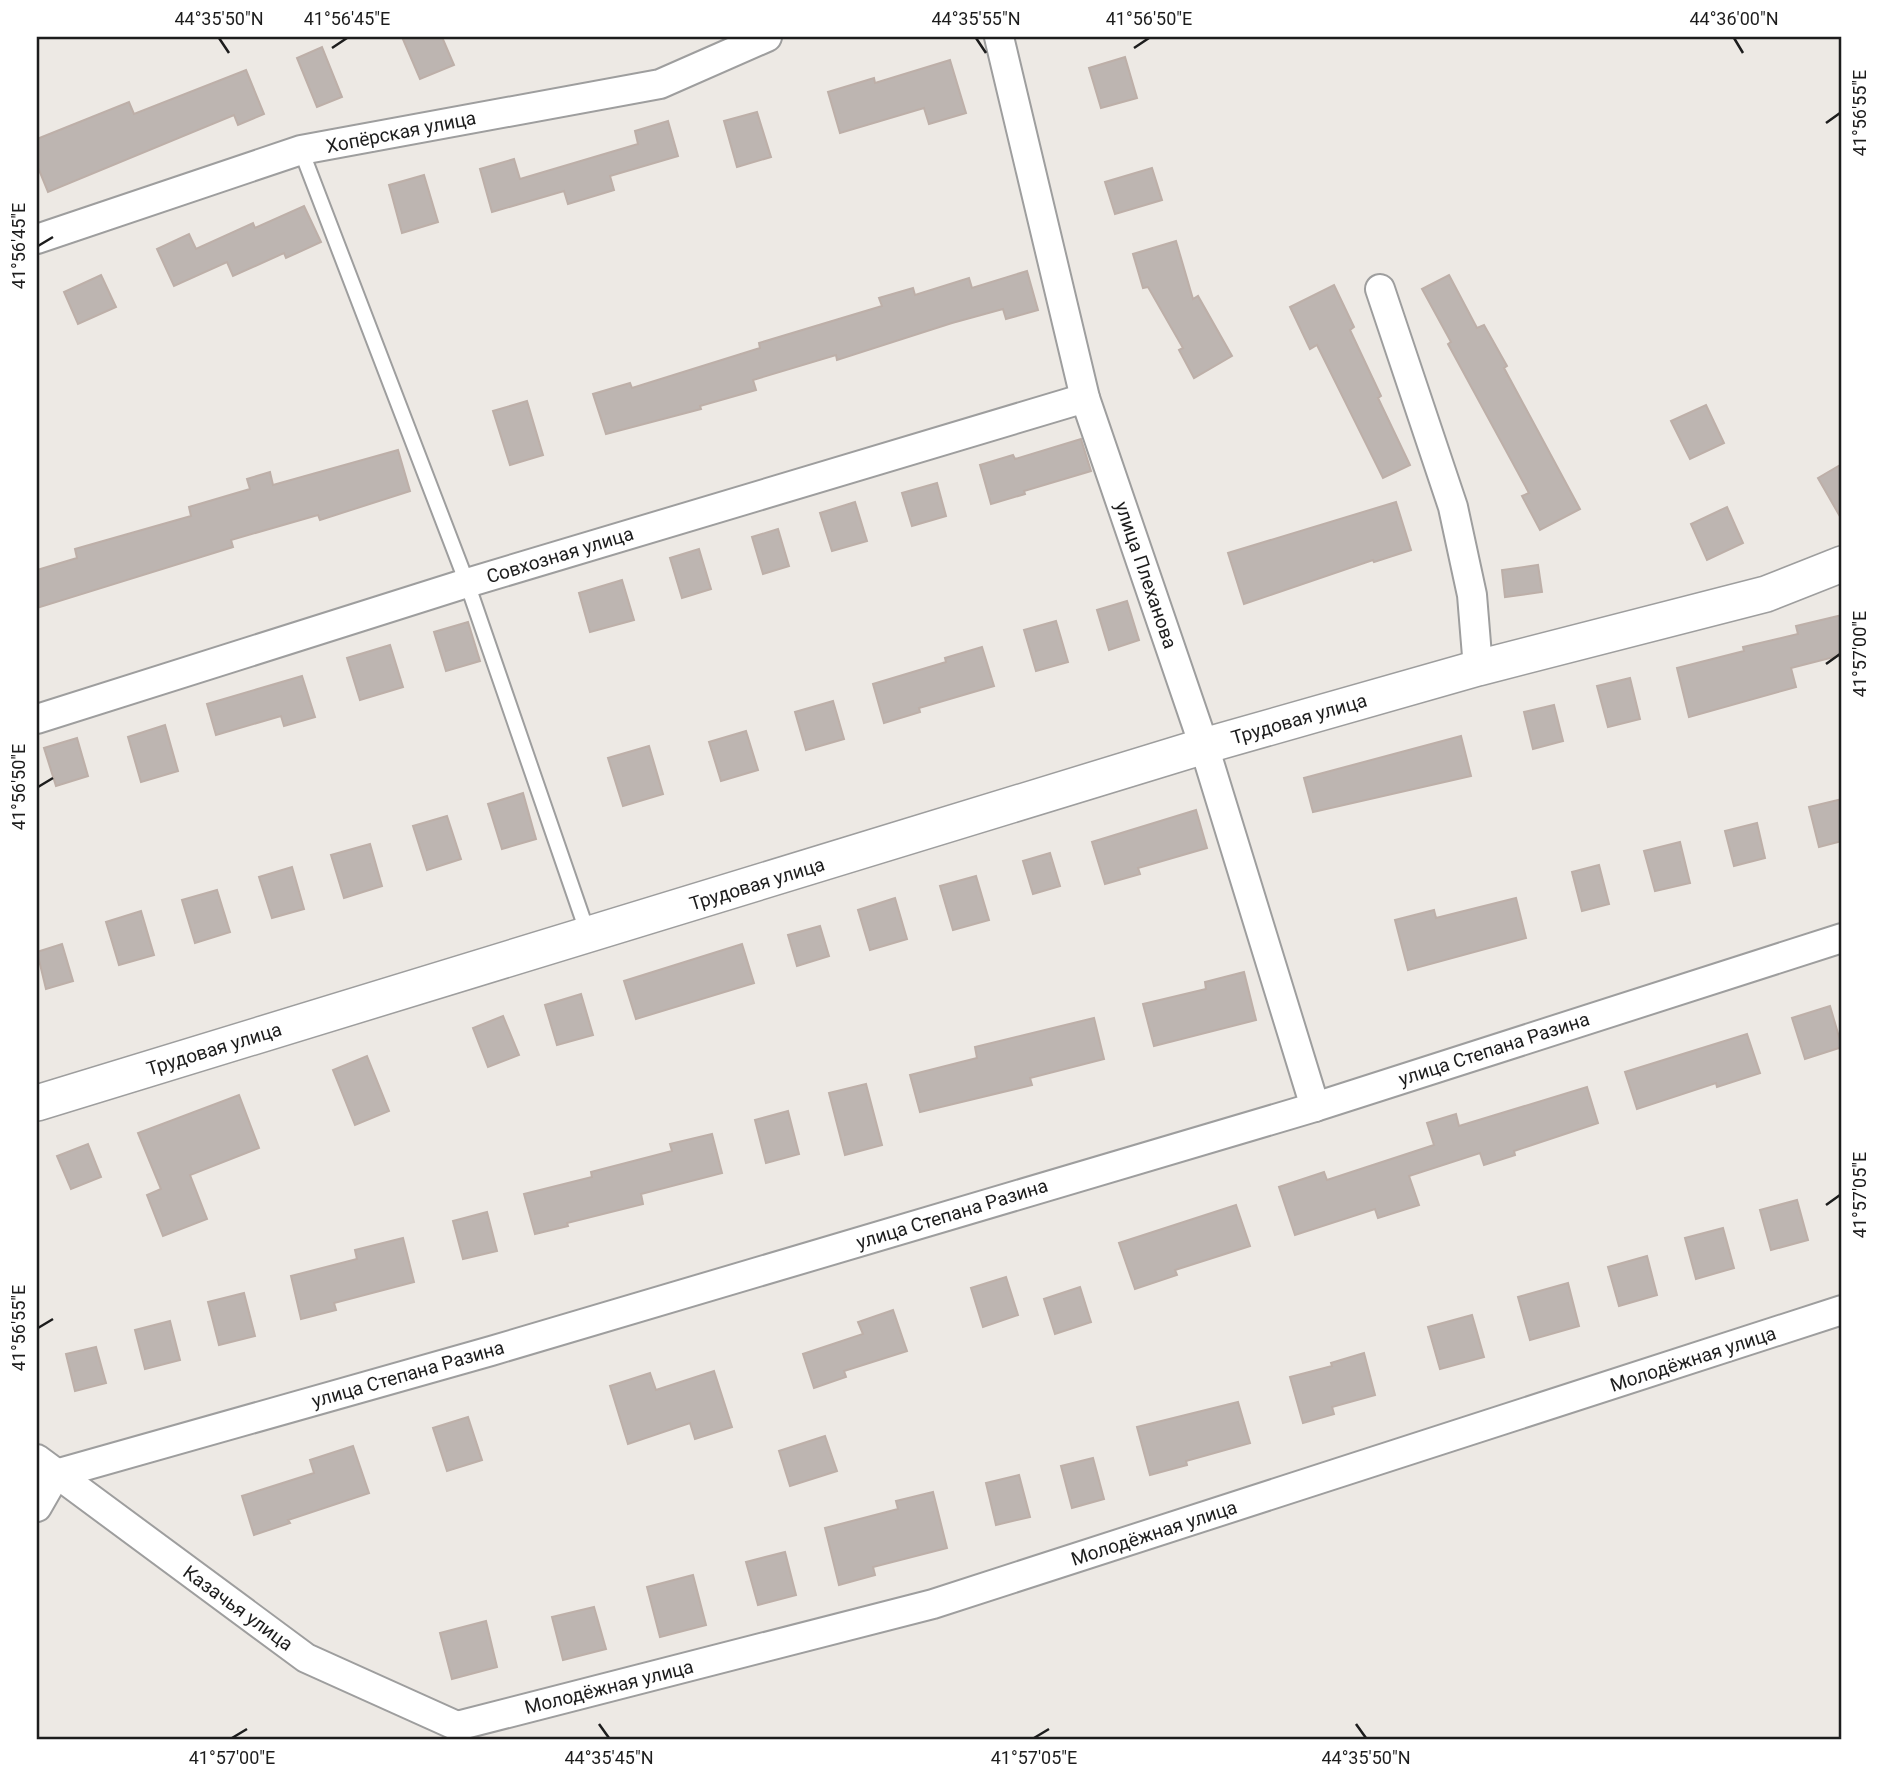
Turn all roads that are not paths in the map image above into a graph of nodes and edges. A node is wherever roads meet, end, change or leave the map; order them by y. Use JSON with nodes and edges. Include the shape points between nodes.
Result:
{"nodes":[{"id":1,"x":767,"y":37,"type":"edge"},
{"id":2,"x":999,"y":37,"type":"edge"},
{"id":3,"x":709,"y":49,"type":"edge"},
{"id":4,"x":301,"y":150,"type":"junction"},
{"id":5,"x":37,"y":239,"type":"edge"},
{"id":6,"x":1380,"y":289,"type":"dead end"},
{"id":7,"x":1085,"y":398,"type":"junction"},
{"id":8,"x":1842,"y":564,"type":"edge"},
{"id":9,"x":467,"y":583,"type":"junction"},
{"id":10,"x":1478,"y":668,"type":"junction"},
{"id":11,"x":37,"y":719,"type":"edge"},
{"id":12,"x":1204,"y":746,"type":"junction"},
{"id":13,"x":589,"y":935,"type":"junction"},
{"id":14,"x":1842,"y":938,"type":"edge"},
{"id":15,"x":37,"y":1103,"type":"edge"},
{"id":16,"x":1315,"y":1107,"type":"junction"},
{"id":17,"x":1842,"y":1311,"type":"edge"},
{"id":18,"x":46,"y":1467,"type":"edge"},
{"id":19,"x":37,"y":1507,"type":"edge"},
{"id":20,"x":457,"y":1726,"type":"joint"}],
"edges":[{"from":1,"to":3,"type":"street","name":"Хопёрская улица"},
{"from":2,"to":7,"type":"street","name":"улица Плеханова"},
{"from":3,"to":4,"type":"street","name":"Хопёрская улица","via":[[660,84]]},
{"from":4,"to":5,"type":"street","name":"Хопёрская улица"},
{"from":4,"to":9,"type":"lane"},
{"from":6,"to":10,"type":"street","via":[[1453,507],[1472,595]]},
{"from":7,"to":9,"type":"street","name":"Совхозная улица"},
{"from":7,"to":12,"type":"street","name":"улица Плеханова"},
{"from":8,"to":10,"type":"street","name":"Трудовая улица","via":[[1766,594]]},
{"from":9,"to":11,"type":"street","name":"Совхозная улица"},
{"from":9,"to":13,"type":"lane"},
{"from":10,"to":12,"type":"street","name":"Трудовая улица"},
{"from":12,"to":13,"type":"street","name":"Трудовая улица"},
{"from":12,"to":16,"type":"street","name":"улица Плеханова"},
{"from":13,"to":15,"type":"street","name":"Трудовая улица"},
{"from":14,"to":16,"type":"street","name":"улица Степана Разина"},
{"from":16,"to":18,"type":"street","name":"улица Степана Разина","via":[[491,1351]]},
{"from":17,"to":20,"type":"street","name":"Молодёжная улица","via":[[933,1604]]},
{"from":18,"to":19,"type":"street"},
{"from":18,"to":20,"type":"street","name":"Казачья улица","via":[[306,1658]]}]}
